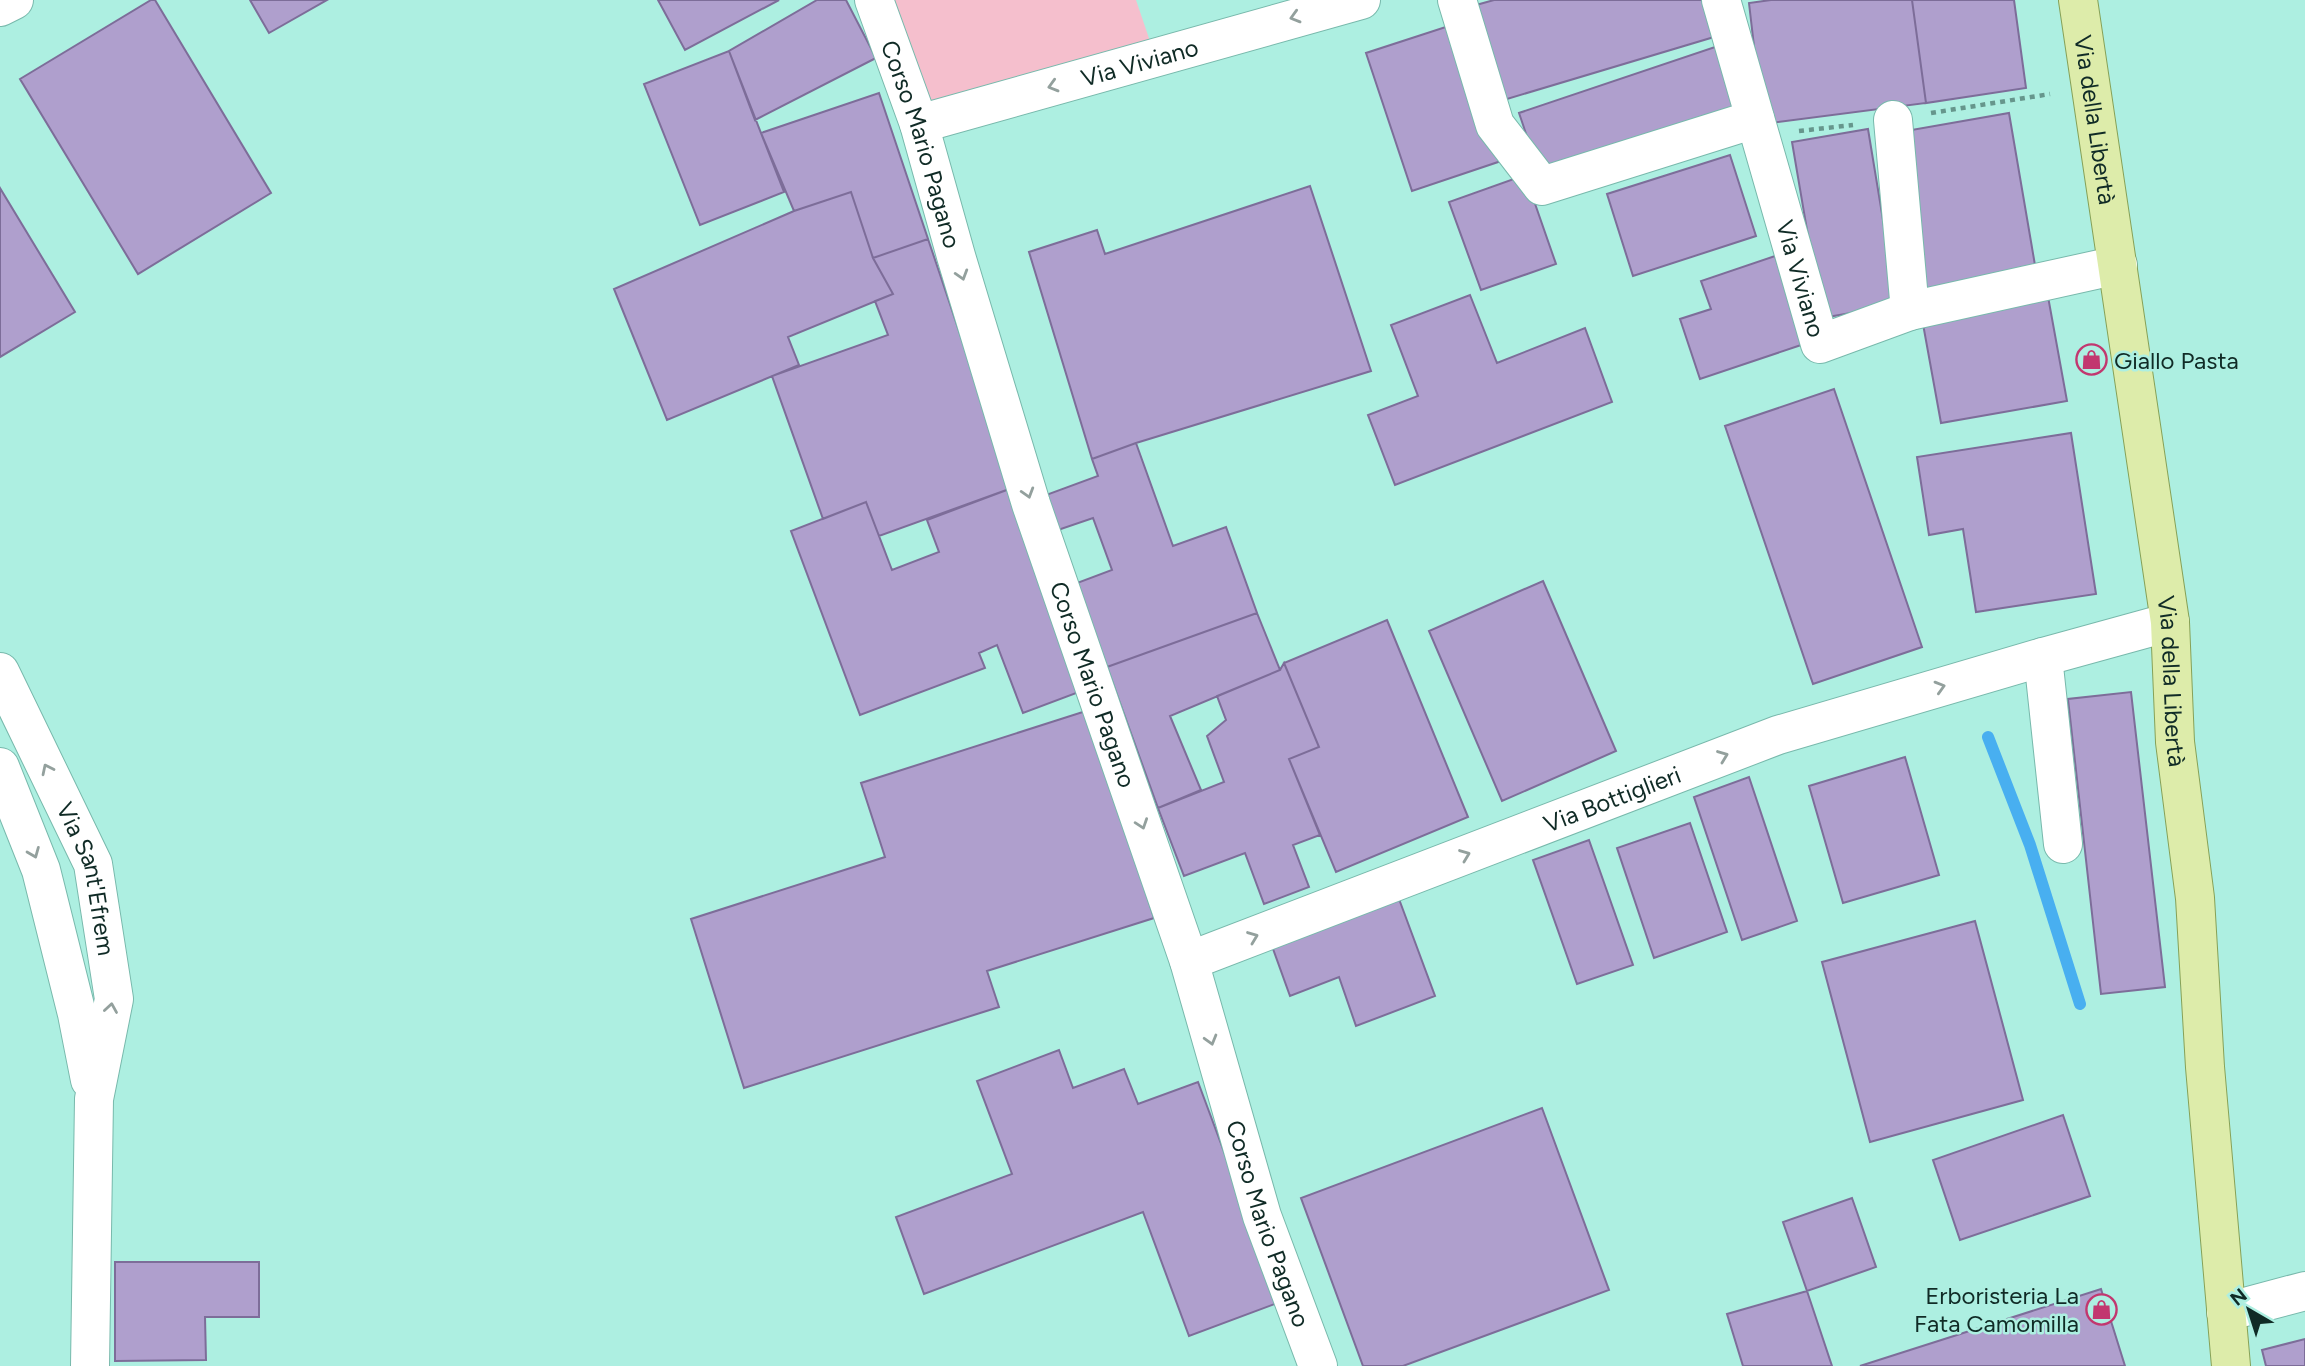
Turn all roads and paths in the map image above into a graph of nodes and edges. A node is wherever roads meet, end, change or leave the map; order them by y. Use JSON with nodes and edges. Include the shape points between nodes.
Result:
{"nodes":[{"id":1,"x":13,"y":0,"type":"edge"},
{"id":2,"x":874,"y":0,"type":"edge"},
{"id":3,"x":1361,"y":0,"type":"edge"},
{"id":4,"x":1457,"y":0,"type":"edge"},
{"id":5,"x":1721,"y":0,"type":"edge"},
{"id":6,"x":2078,"y":0,"type":"edge"},
{"id":7,"x":0,"y":7,"type":"edge"},
{"id":8,"x":1755,"y":119,"type":"junction"},
{"id":9,"x":1893,"y":120,"type":"dead end"},
{"id":10,"x":919,"y":124,"type":"junction"},
{"id":11,"x":2118,"y":265,"type":"junction"},
{"id":12,"x":1910,"y":311,"type":"junction"},
{"id":13,"x":2170,"y":622,"type":"junction"},
{"id":14,"x":2043,"y":657,"type":"junction"},
{"id":15,"x":0,"y":672,"type":"edge"},
{"id":16,"x":0,"y":767,"type":"edge"},
{"id":17,"x":2063,"y":844,"type":"dead end"},
{"id":18,"x":1189,"y":961,"type":"junction"},
{"id":19,"x":94,"y":1099,"type":"junction"},
{"id":20,"x":2305,"y":1291,"type":"edge"},
{"id":21,"x":2226,"y":1312,"type":"junction"},
{"id":22,"x":90,"y":1366,"type":"edge"},
{"id":23,"x":1318,"y":1366,"type":"edge"},
{"id":24,"x":2231,"y":1366,"type":"edge"}],
"edges":[{"from":1,"to":7,"type":"street"},
{"from":2,"to":10,"type":"street","name":"Corso Mario Pagano"},
{"from":3,"to":10,"type":"street","name":"Via Viviano","one_way":true},
{"from":4,"to":8,"type":"street","via":[[1495,125],[1542,186]]},
{"from":5,"to":8,"type":"street","name":"Via Viviano"},
{"from":6,"to":11,"type":"main road","name":"Via della Libertà"},
{"from":8,"to":12,"type":"street","name":"Via Viviano","via":[[1820,344]]},
{"from":9,"to":12,"type":"street"},
{"from":10,"to":18,"type":"street","name":"Corso Mario Pagano","one_way":true,"via":[[1031,504]]},
{"from":11,"to":12,"type":"street","name":"Via Viviano"},
{"from":11,"to":13,"type":"main road","name":"Via della Libertà"},
{"from":13,"to":14,"type":"street","name":"Via Bottiglieri"},
{"from":13,"to":21,"type":"main road","name":"Via della Libertà","via":[[2175,742],[2195,898]]},
{"from":14,"to":17,"type":"street"},
{"from":18,"to":14,"type":"street","name":"Via Bottiglieri","one_way":true,"via":[[1778,735]]},
{"from":19,"to":15,"type":"street","name":"Via Sant'Efrem","one_way":true,"via":[[114,999],[93,864]]},
{"from":16,"to":19,"type":"street","name":"Via Sant'Efrem","one_way":true,"via":[[41,870]]},
{"from":18,"to":23,"type":"street","name":"Corso Mario Pagano","one_way":true,"via":[[1262,1216]]},
{"from":19,"to":22,"type":"street","name":"Via Sant'Efrem"},
{"from":20,"to":21,"type":"street"},
{"from":21,"to":24,"type":"main road","name":"Via della Libertà"}]}
